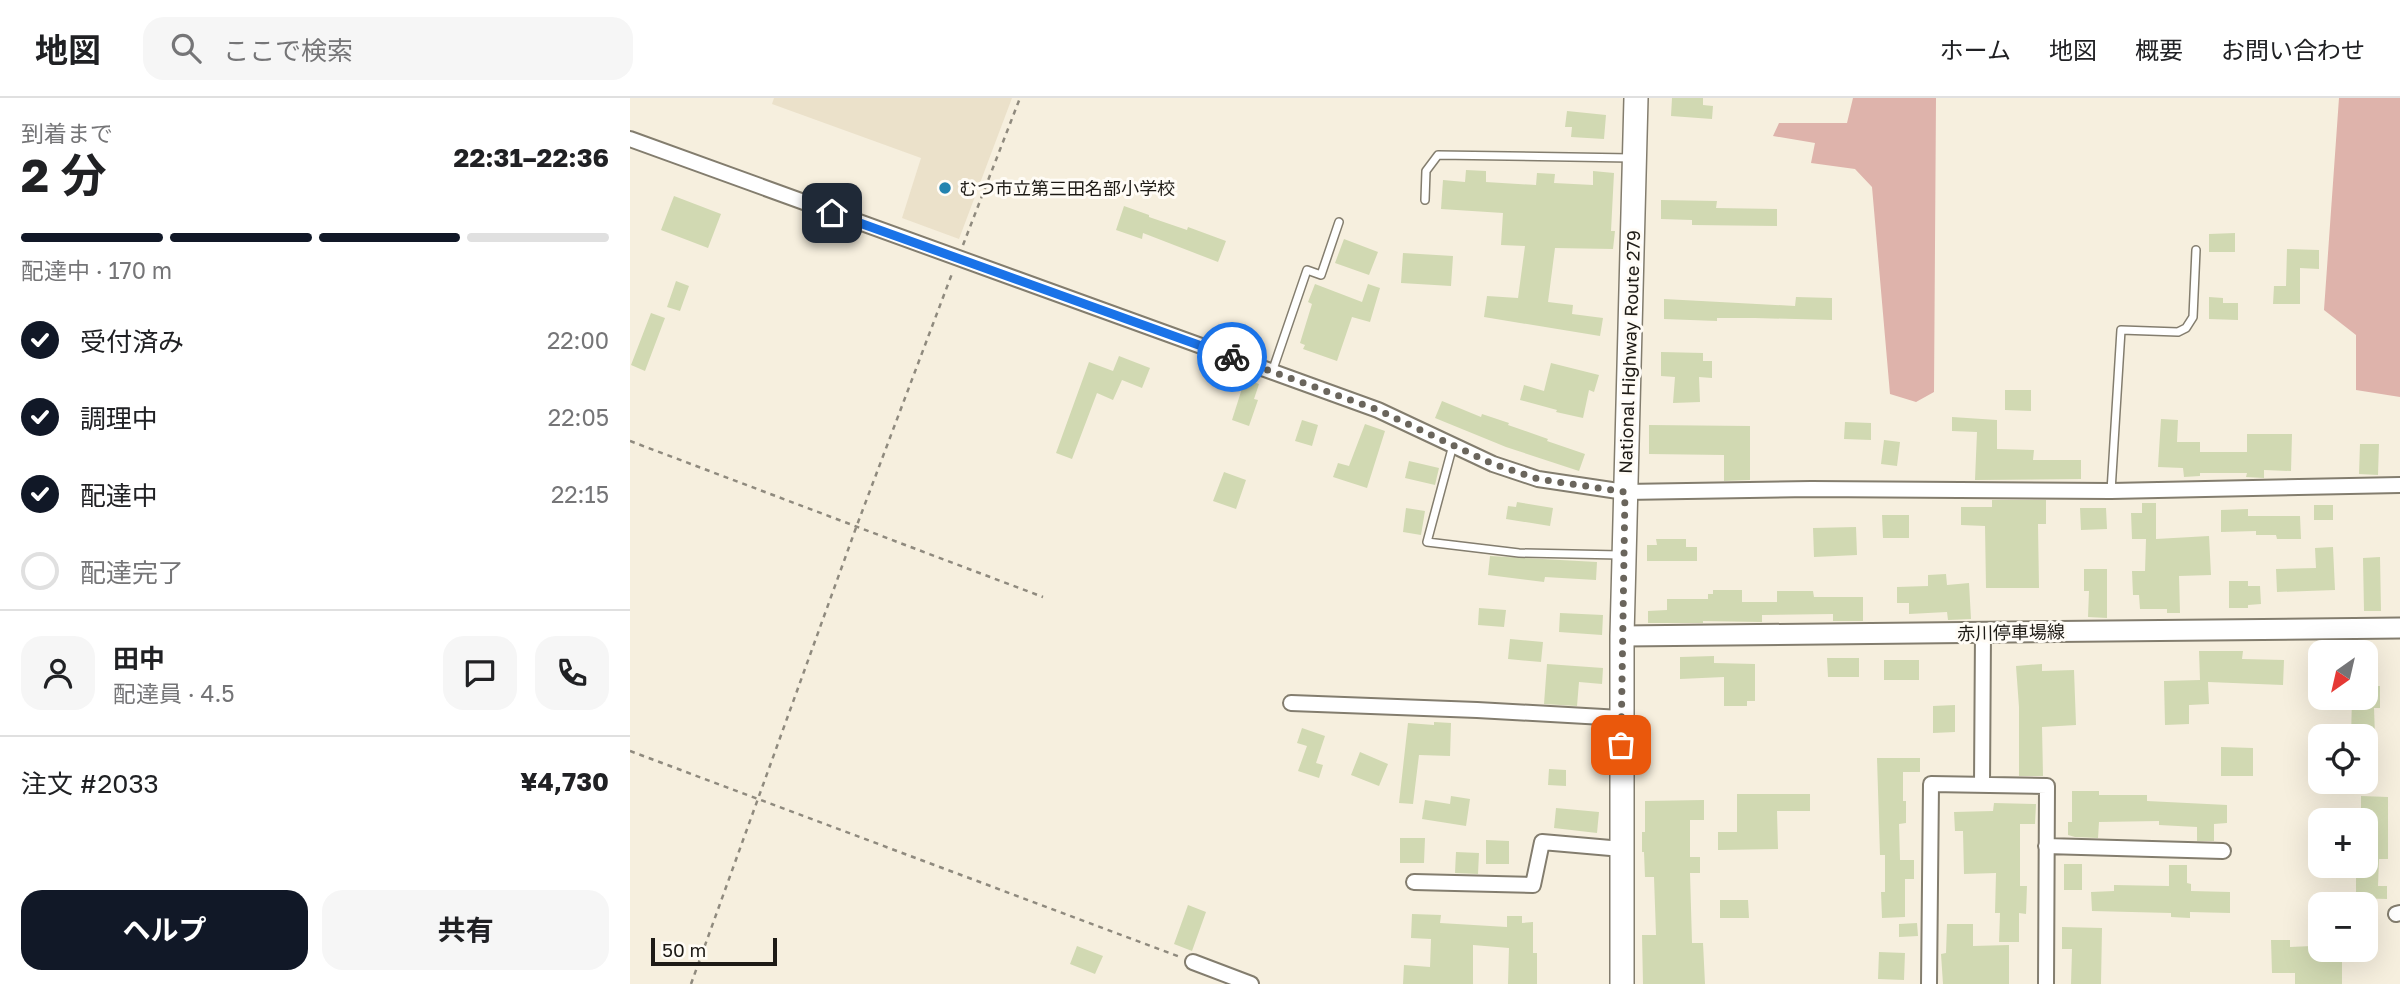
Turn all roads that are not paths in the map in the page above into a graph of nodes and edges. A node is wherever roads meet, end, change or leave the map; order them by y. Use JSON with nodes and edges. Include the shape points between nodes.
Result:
{"nodes":[{"id":1,"x":1636,"y":98,"type":"edge"},
{"id":2,"x":630,"y":139,"type":"edge"},
{"id":3,"x":1635,"y":159,"type":"junction"},
{"id":4,"x":1425,"y":200,"type":"dead end"},
{"id":5,"x":1339,"y":222,"type":"dead end"},
{"id":6,"x":2196,"y":250,"type":"dead end"},
{"id":7,"x":1272,"y":372,"type":"junction"},
{"id":8,"x":1453,"y":445,"type":"junction"},
{"id":9,"x":2400,"y":485,"type":"edge"},
{"id":10,"x":2111,"y":491,"type":"junction"},
{"id":11,"x":1625,"y":492,"type":"junction"},
{"id":12,"x":1624,"y":555,"type":"junction"},
{"id":13,"x":2400,"y":628,"type":"edge"},
{"id":14,"x":1983,"y":632,"type":"junction"},
{"id":15,"x":1622,"y":636,"type":"junction"},
{"id":16,"x":1291,"y":703,"type":"dead end"},
{"id":17,"x":1621,"y":718,"type":"junction"},
{"id":18,"x":1982,"y":785,"type":"junction"},
{"id":19,"x":2046,"y":846,"type":"junction"},
{"id":20,"x":1622,"y":849,"type":"junction"},
{"id":21,"x":2223,"y":851,"type":"dead end"},
{"id":22,"x":1414,"y":882,"type":"dead end"},
{"id":23,"x":1193,"y":962,"type":"road end"},
{"id":24,"x":1251,"y":984,"type":"edge"},
{"id":25,"x":1622,"y":984,"type":"edge"},
{"id":26,"x":1929,"y":984,"type":"edge"},
{"id":27,"x":2046,"y":984,"type":"edge"}],
"edges":[{"from":1,"to":3,"type":"highway","name":"National Highway Route 279"},
{"from":2,"to":7,"type":"street"},
{"from":3,"to":4,"type":"lane","via":[[1438,155],[1426,171]]},
{"from":3,"to":11,"type":"highway","name":"National Highway Route 279"},
{"from":5,"to":7,"type":"lane","via":[[1321,275],[1307,270]]},
{"from":6,"to":10,"type":"lane","via":[[2193,317],[2186,328],[2178,332],[2121,330]]},
{"from":7,"to":8,"type":"street","via":[[1378,410]]},
{"from":8,"to":11,"type":"street","via":[[1538,479]]},
{"from":8,"to":12,"type":"lane","via":[[1427,542],[1519,553]]},
{"from":9,"to":10,"type":"street"},
{"from":10,"to":11,"type":"street"},
{"from":11,"to":12,"type":"highway","name":"National Highway Route 279"},
{"from":12,"to":15,"type":"highway","name":"National Highway Route 279"},
{"from":13,"to":14,"type":"main road","name":"赤川停車場線"},
{"from":14,"to":15,"type":"main road","name":"赤川停車場線"},
{"from":14,"to":18,"type":"street"},
{"from":15,"to":17,"type":"highway","name":"National Highway Route 279"},
{"from":16,"to":17,"type":"street"},
{"from":17,"to":20,"type":"highway","name":"National Highway Route 279"},
{"from":18,"to":19,"type":"street","via":[[2047,786]]},
{"from":18,"to":26,"type":"street","via":[[1931,784]]},
{"from":19,"to":21,"type":"street"},
{"from":19,"to":27,"type":"street"},
{"from":20,"to":22,"type":"street","via":[[1542,842],[1533,885]]},
{"from":20,"to":25,"type":"highway","name":"National Highway Route 279"},
{"from":23,"to":24,"type":"street"}]}
